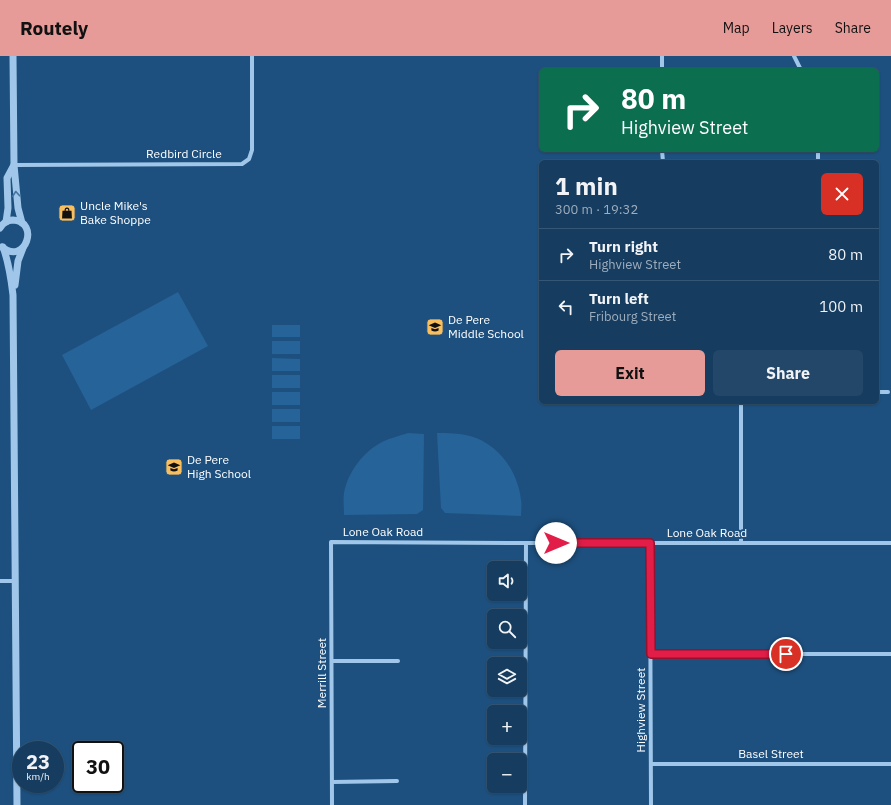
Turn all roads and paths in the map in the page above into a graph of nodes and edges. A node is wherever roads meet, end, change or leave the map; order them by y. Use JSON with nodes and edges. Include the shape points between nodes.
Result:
{"nodes":[{"id":1,"x":13,"y":56,"type":"edge"},
{"id":2,"x":252,"y":56,"type":"edge"},
{"id":3,"x":662,"y":56,"type":"edge"},
{"id":4,"x":794,"y":56,"type":"edge"},
{"id":5,"x":662,"y":68,"type":"edge"},
{"id":6,"x":800,"y":68,"type":"edge"},
{"id":7,"x":14,"y":165,"type":"junction"},
{"id":8,"x":22,"y":223,"type":"junction"},
{"id":9,"x":2,"y":225,"type":"edge"},
{"id":10,"x":2,"y":246,"type":"edge"},
{"id":11,"x":23,"y":248,"type":"junction"},
{"id":12,"x":13,"y":295,"type":"junction"},
{"id":13,"x":879,"y":392,"type":"edge"},
{"id":14,"x":888,"y":392,"type":"dead end"},
{"id":15,"x":741,"y":404,"type":"edge"},
{"id":16,"x":331,"y":542,"type":"joint"},
{"id":17,"x":526,"y":543,"type":"junction"},
{"id":18,"x":650,"y":543,"type":"junction"},
{"id":19,"x":741,"y":543,"type":"junction"},
{"id":20,"x":891,"y":543,"type":"edge"},
{"id":21,"x":0,"y":581,"type":"edge"},
{"id":22,"x":16,"y":582,"type":"junction"},
{"id":23,"x":651,"y":654,"type":"junction"},
{"id":24,"x":891,"y":654,"type":"edge"},
{"id":25,"x":332,"y":661,"type":"junction"},
{"id":26,"x":398,"y":661,"type":"dead end"},
{"id":27,"x":651,"y":764,"type":"junction"},
{"id":28,"x":891,"y":764,"type":"edge"},
{"id":29,"x":397,"y":781,"type":"dead end"},
{"id":30,"x":332,"y":782,"type":"junction"},
{"id":31,"x":17,"y":805,"type":"edge"},
{"id":32,"x":332,"y":805,"type":"edge"},
{"id":33,"x":526,"y":805,"type":"edge"},
{"id":34,"x":651,"y":805,"type":"edge"}],
"edges":[{"from":1,"to":7,"type":"street"},
{"from":2,"to":7,"type":"street","name":"Redbird Circle","via":[[252,150],[249,160],[242,164]]},
{"from":3,"to":5,"type":"street"},
{"from":4,"to":6,"type":"street"},
{"from":8,"to":7,"type":"street","one_way":true},
{"from":7,"to":9,"type":"street","via":[[7,178],[8,208]]},
{"from":8,"to":9,"type":"street","via":[[14,220]]},
{"from":8,"to":11,"type":"street","via":[[28,236]]},
{"from":10,"to":11,"type":"street","via":[[11,251]]},
{"from":10,"to":12,"type":"street","via":[[10,269]]},
{"from":11,"to":12,"type":"street","via":[[18,261]]},
{"from":12,"to":22,"type":"street"},
{"from":13,"to":14,"type":"street"},
{"from":15,"to":19,"type":"street"},
{"from":16,"to":17,"type":"street","name":"Lone Oak Road"},
{"from":16,"to":25,"type":"street","name":"Merrill Street"},
{"from":17,"to":18,"type":"street","name":"Lone Oak Road"},
{"from":17,"to":33,"type":"street"},
{"from":18,"to":19,"type":"street","name":"Lone Oak Road"},
{"from":18,"to":23,"type":"street","name":"Highview Street"},
{"from":19,"to":20,"type":"street","name":"Lone Oak Road"},
{"from":21,"to":22,"type":"street"},
{"from":22,"to":31,"type":"street"},
{"from":23,"to":24,"type":"street"},
{"from":23,"to":27,"type":"street","name":"Highview Street"},
{"from":25,"to":26,"type":"street"},
{"from":25,"to":30,"type":"street","name":"Merrill Street"},
{"from":27,"to":28,"type":"street","name":"Basel Street"},
{"from":27,"to":34,"type":"street","name":"Highview Street"},
{"from":29,"to":30,"type":"street"},
{"from":30,"to":32,"type":"street","name":"Merrill Street"}]}
